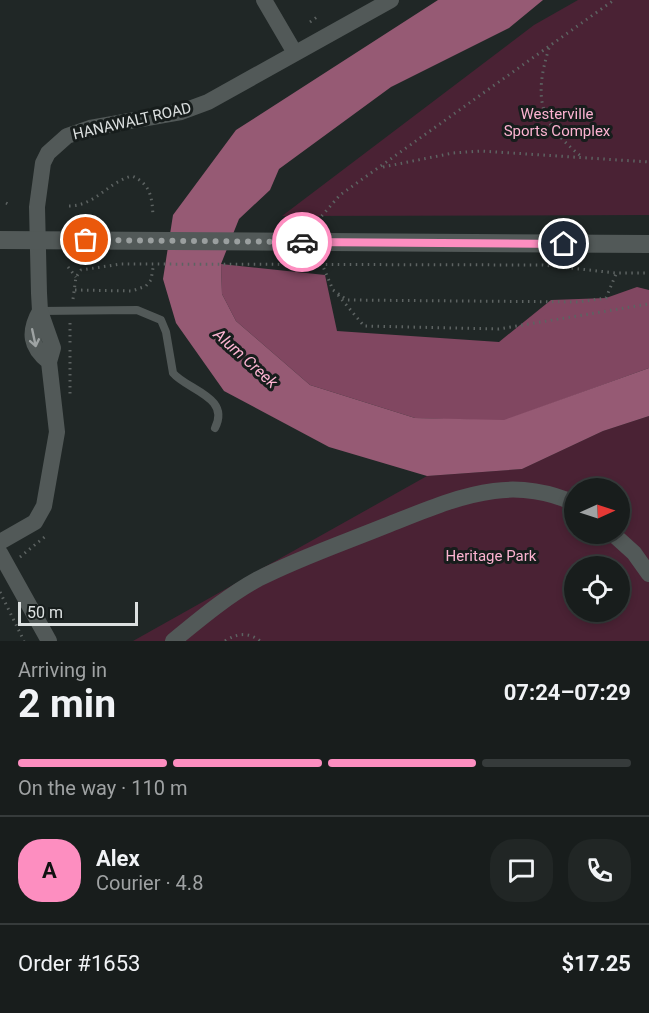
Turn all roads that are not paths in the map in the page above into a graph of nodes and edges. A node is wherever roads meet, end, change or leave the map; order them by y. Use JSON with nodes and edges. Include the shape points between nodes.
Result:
{"nodes":[{"id":1,"x":264,"y":0,"type":"edge"},
{"id":2,"x":391,"y":0,"type":"edge"},
{"id":3,"x":295,"y":53,"type":"junction"},
{"id":4,"x":0,"y":240,"type":"edge"},
{"id":5,"x":37,"y":240,"type":"junction"},
{"id":6,"x":649,"y":244,"type":"edge"},
{"id":7,"x":40,"y":311,"type":"junction"},
{"id":8,"x":215,"y":428,"type":"dead end"},
{"id":9,"x":564,"y":499,"type":"edge"},
{"id":10,"x":0,"y":542,"type":"edge"},
{"id":11,"x":624,"y":544,"type":"edge"},
{"id":12,"x":0,"y":553,"type":"edge"},
{"id":13,"x":649,"y":574,"type":"edge"},
{"id":14,"x":48,"y":641,"type":"edge"},
{"id":15,"x":173,"y":641,"type":"edge"}],
"edges":[{"from":1,"to":3,"type":"street"},
{"from":2,"to":3,"type":"street","name":"HANAWALT ROAD"},
{"from":3,"to":5,"type":"street","name":"HANAWALT ROAD","via":[[208,102],[181,112],[90,128],[67,136],[48,153],[40,174]]},
{"from":4,"to":5,"type":"main road"},
{"from":5,"to":6,"type":"main road"},
{"from":5,"to":7,"type":"street","name":"HANAWALT ROAD"},
{"from":7,"to":8,"type":"lane","via":[[137,310],[160,320],[173,373],[208,396],[217,408],[219,421]]},
{"from":7,"to":10,"type":"street","name":"HANAWALT ROAD","via":[[53,348],[50,362],[57,432],[44,506],[35,522]]},
{"from":9,"to":15,"type":"street","via":[[526,490],[495,490],[455,499],[258,579],[214,607]]},
{"from":11,"to":13,"type":"street"},
{"from":12,"to":14,"type":"street"}]}
